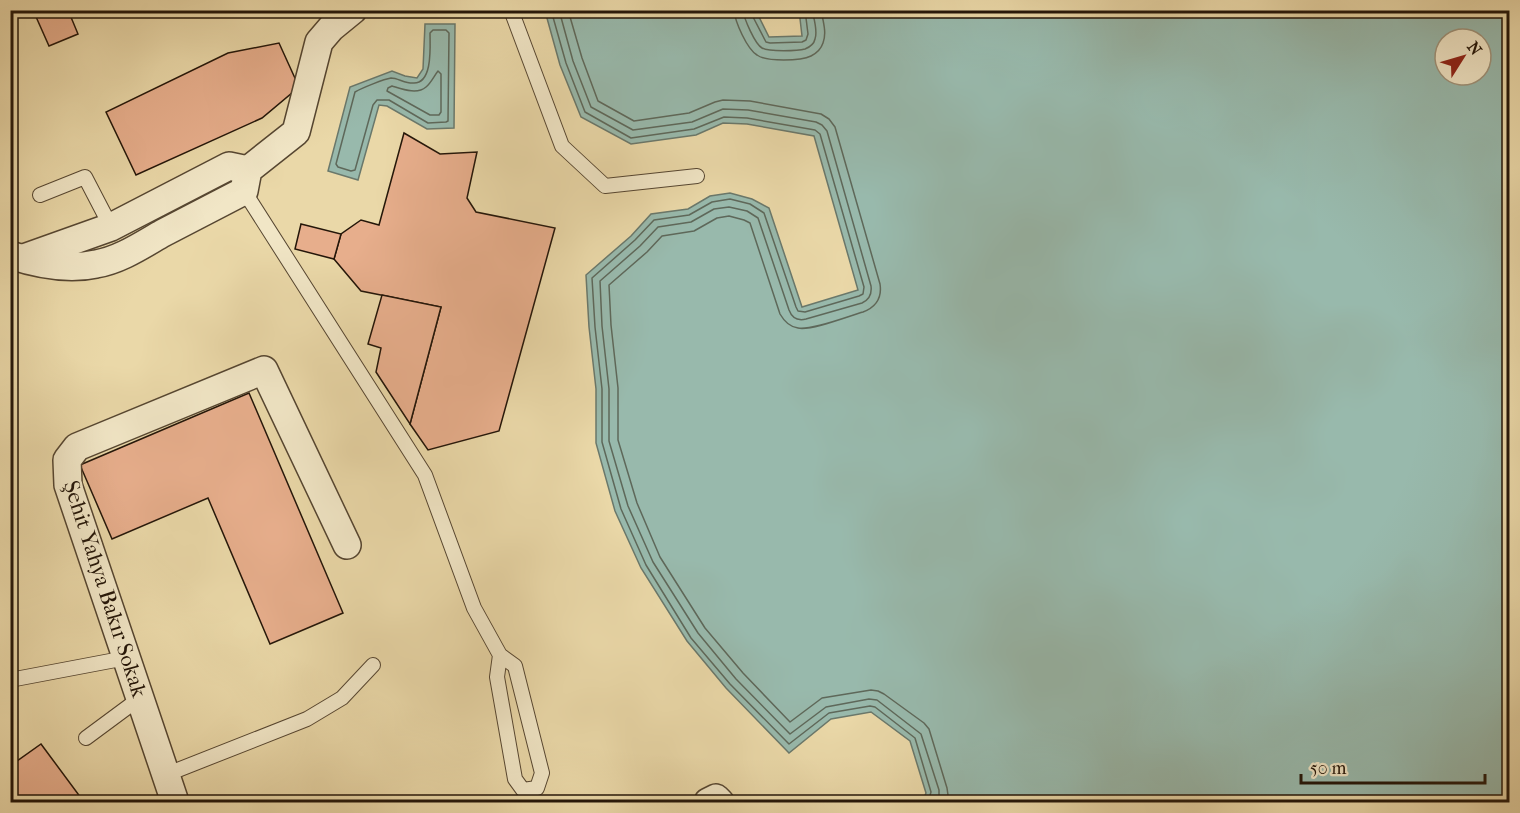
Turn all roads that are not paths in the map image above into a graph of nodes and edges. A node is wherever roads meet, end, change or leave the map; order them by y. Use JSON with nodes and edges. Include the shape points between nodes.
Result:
{"nodes":[{"id":1,"x":353,"y":10,"type":"edge"},
{"id":2,"x":511,"y":10,"type":"edge"},
{"id":3,"x":697,"y":176,"type":"dead end"},
{"id":4,"x":246,"y":181,"type":"junction"},
{"id":5,"x":40,"y":195,"type":"dead end"},
{"id":6,"x":111,"y":227,"type":"junction"},
{"id":7,"x":16,"y":257,"type":"edge"},
{"id":8,"x":347,"y":545,"type":"dead end"},
{"id":9,"x":500,"y":655,"type":"junction"},
{"id":10,"x":126,"y":658,"type":"junction"},
{"id":11,"x":373,"y":665,"type":"dead end"},
{"id":12,"x":10,"y":680,"type":"edge"},
{"id":13,"x":140,"y":698,"type":"junction"},
{"id":14,"x":86,"y":738,"type":"dead end"},
{"id":15,"x":165,"y":775,"type":"junction"},
{"id":16,"x":175,"y":802,"type":"edge"},
{"id":17,"x":708,"y":802,"type":"edge"},
{"id":18,"x":720,"y":802,"type":"edge"}],
"edges":[{"from":1,"to":4,"type":"street","via":[[319,42],[296,132]]},
{"from":2,"to":3,"type":"lane","via":[[562,146],[605,186]]},
{"from":4,"to":6,"type":"street","via":[[229,166]]},
{"from":4,"to":7,"type":"street","via":[[122,256],[98,264],[79,267]]},
{"from":4,"to":9,"type":"lane","via":[[425,475],[474,608]]},
{"from":5,"to":6,"type":"lane","via":[[85,177]]},
{"from":6,"to":7,"type":"street"},
{"from":8,"to":10,"type":"street","name":"Şehit Yahya Bakır Sokak","via":[[264,370],[77,447],[67,460],[68,485]]},
{"from":9,"to":9,"type":"lane","via":[[516,666],[542,774],[537,788],[523,790],[515,779],[497,677]]},
{"from":10,"to":12,"type":"lane"},
{"from":10,"to":13,"type":"street","name":"Şehit Yahya Bakır Sokak"},
{"from":11,"to":15,"type":"lane","via":[[342,698],[307,719]]},
{"from":13,"to":14,"type":"lane"},
{"from":13,"to":15,"type":"street","name":"Şehit Yahya Bakır Sokak"},
{"from":15,"to":16,"type":"street","name":"Şehit Yahya Bakır Sokak"},
{"from":17,"to":18,"type":"street","via":[[716,798]]}]}
